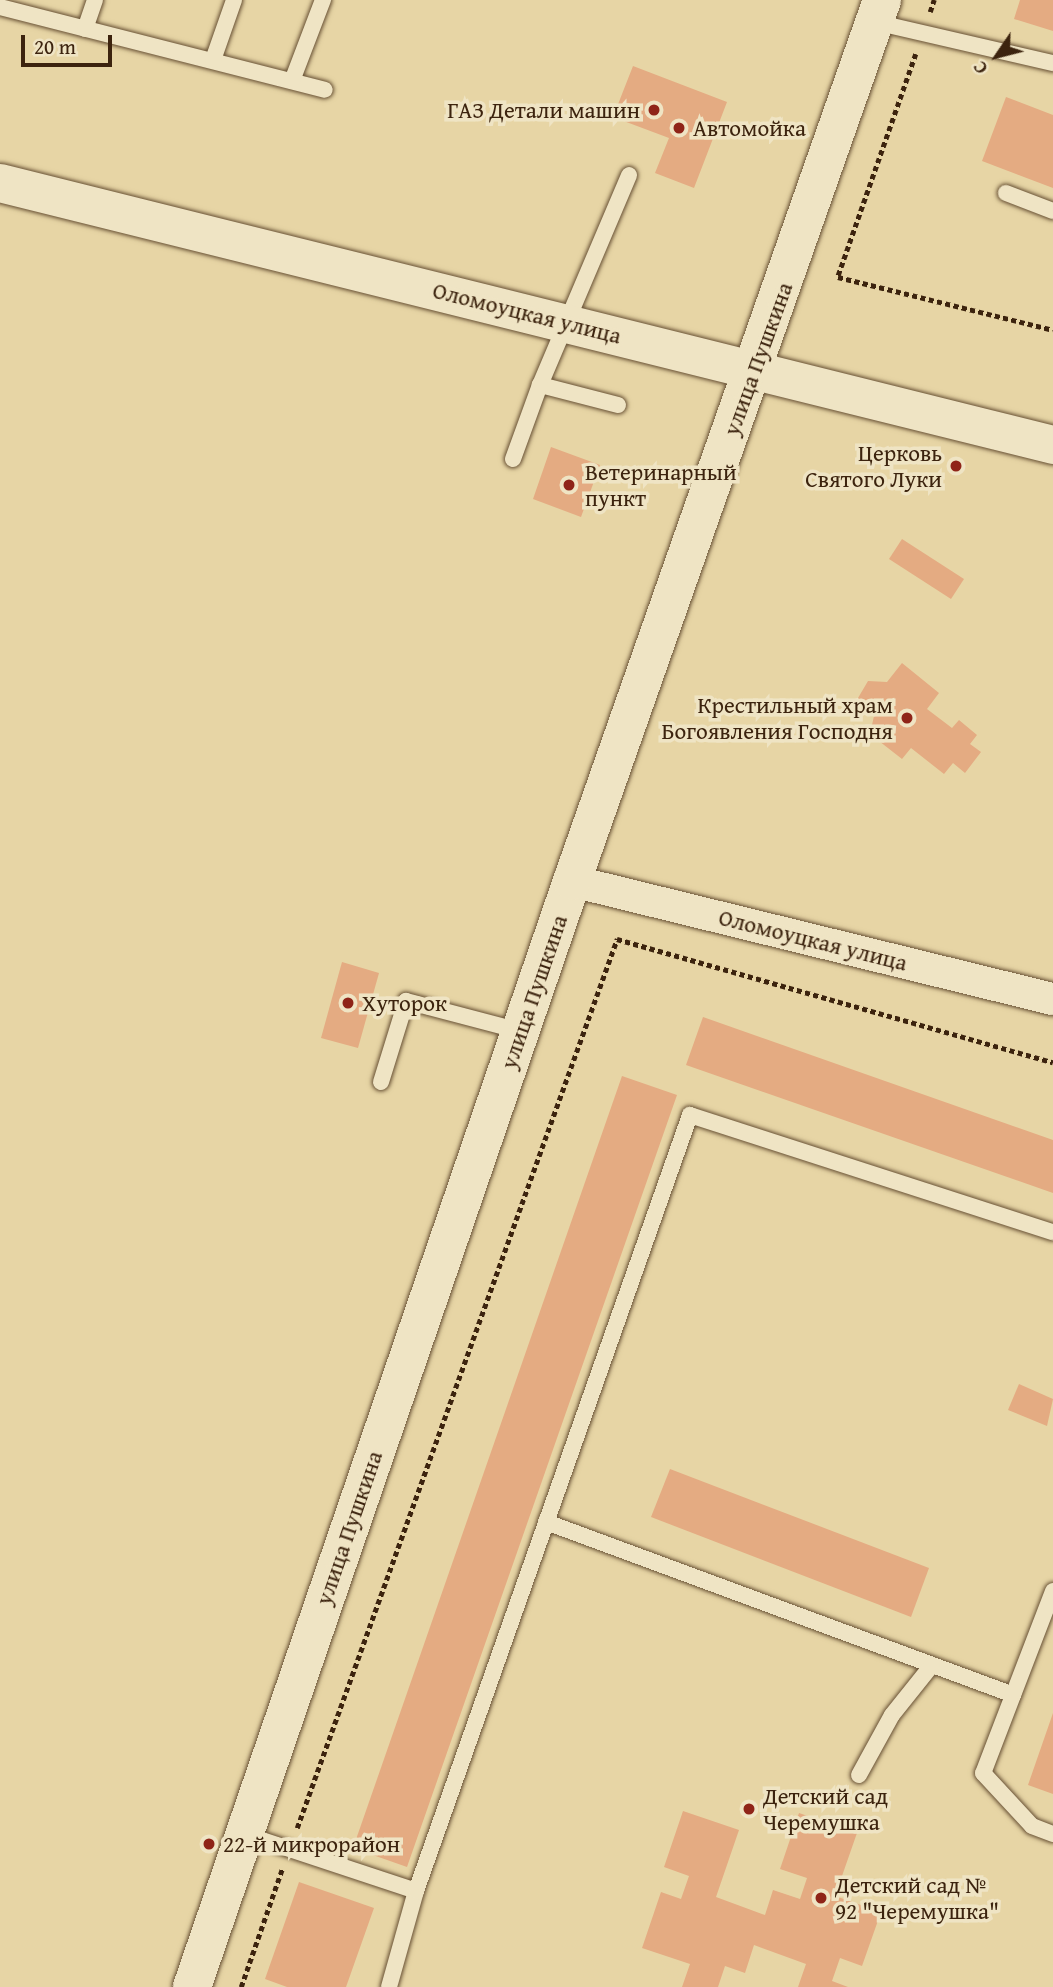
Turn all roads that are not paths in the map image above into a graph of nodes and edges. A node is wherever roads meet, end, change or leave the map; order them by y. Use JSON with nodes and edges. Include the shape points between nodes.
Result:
{"nodes":[{"id":1,"x":95,"y":0,"type":"edge"},
{"id":2,"x":234,"y":0,"type":"edge"},
{"id":3,"x":323,"y":0,"type":"edge"},
{"id":4,"x":9,"y":6,"type":"edge"},
{"id":5,"x":878,"y":11,"type":"edge"},
{"id":6,"x":85,"y":29,"type":"junction"},
{"id":7,"x":213,"y":60,"type":"junction"},
{"id":8,"x":1053,"y":63,"type":"edge"},
{"id":9,"x":292,"y":81,"type":"junction"},
{"id":10,"x":325,"y":90,"type":"dead end"},
{"id":11,"x":629,"y":175,"type":"dead end"},
{"id":12,"x":0,"y":183,"type":"edge"},
{"id":13,"x":1006,"y":193,"type":"dead end"},
{"id":14,"x":1053,"y":211,"type":"edge"},
{"id":15,"x":565,"y":322,"type":"junction"},
{"id":16,"x":755,"y":371,"type":"junction"},
{"id":17,"x":540,"y":385,"type":"junction"},
{"id":18,"x":618,"y":405,"type":"dead end"},
{"id":19,"x":1053,"y":445,"type":"edge"},
{"id":20,"x":513,"y":459,"type":"dead end"},
{"id":21,"x":572,"y":881,"type":"junction"},
{"id":22,"x":1053,"y":999,"type":"edge"},
{"id":23,"x":520,"y":1031,"type":"junction"},
{"id":24,"x":381,"y":1082,"type":"dead end"},
{"id":25,"x":1053,"y":1232,"type":"edge"},
{"id":26,"x":547,"y":1522,"type":"junction"},
{"id":27,"x":1053,"y":1591,"type":"edge"},
{"id":28,"x":932,"y":1665,"type":"junction"},
{"id":29,"x":1013,"y":1695,"type":"junction"},
{"id":30,"x":859,"y":1775,"type":"dead end"},
{"id":31,"x":244,"y":1834,"type":"junction"},
{"id":32,"x":1053,"y":1834,"type":"edge"},
{"id":33,"x":416,"y":1891,"type":"junction"},
{"id":34,"x":192,"y":1987,"type":"edge"},
{"id":35,"x":389,"y":1987,"type":"edge"}],
"edges":[{"from":1,"to":6,"type":"lane"},
{"from":2,"to":7,"type":"lane"},
{"from":3,"to":9,"type":"lane"},
{"from":4,"to":6,"type":"lane"},
{"from":5,"to":8,"type":"lane","via":[[923,33]]},
{"from":5,"to":16,"type":"street","name":"улица Пушкина"},
{"from":6,"to":7,"type":"lane"},
{"from":7,"to":9,"type":"lane"},
{"from":9,"to":10,"type":"lane"},
{"from":11,"to":15,"type":"lane"},
{"from":12,"to":15,"type":"street","name":"Оломоуцкая улица"},
{"from":13,"to":14,"type":"lane"},
{"from":15,"to":16,"type":"street","name":"Оломоуцкая улица"},
{"from":15,"to":17,"type":"lane"},
{"from":16,"to":19,"type":"street","name":"Оломоуцкая улица"},
{"from":16,"to":21,"type":"street","name":"улица Пушкина"},
{"from":17,"to":18,"type":"lane"},
{"from":17,"to":20,"type":"lane"},
{"from":21,"to":22,"type":"street","name":"Оломоуцкая улица"},
{"from":21,"to":23,"type":"street","name":"улица Пушкина"},
{"from":23,"to":24,"type":"lane","via":[[406,1002]]},
{"from":23,"to":31,"type":"street","name":"улица Пушкина"},
{"from":25,"to":26,"type":"lane","via":[[691,1115]]},
{"from":26,"to":28,"type":"lane"},
{"from":26,"to":33,"type":"lane"},
{"from":27,"to":29,"type":"lane"},
{"from":28,"to":29,"type":"lane"},
{"from":28,"to":30,"type":"lane","via":[[892,1715]]},
{"from":29,"to":32,"type":"lane","via":[[983,1773],[1032,1826]]},
{"from":31,"to":33,"type":"lane"},
{"from":31,"to":34,"type":"street","name":"улица Пушкина"},
{"from":33,"to":35,"type":"lane"}]}
